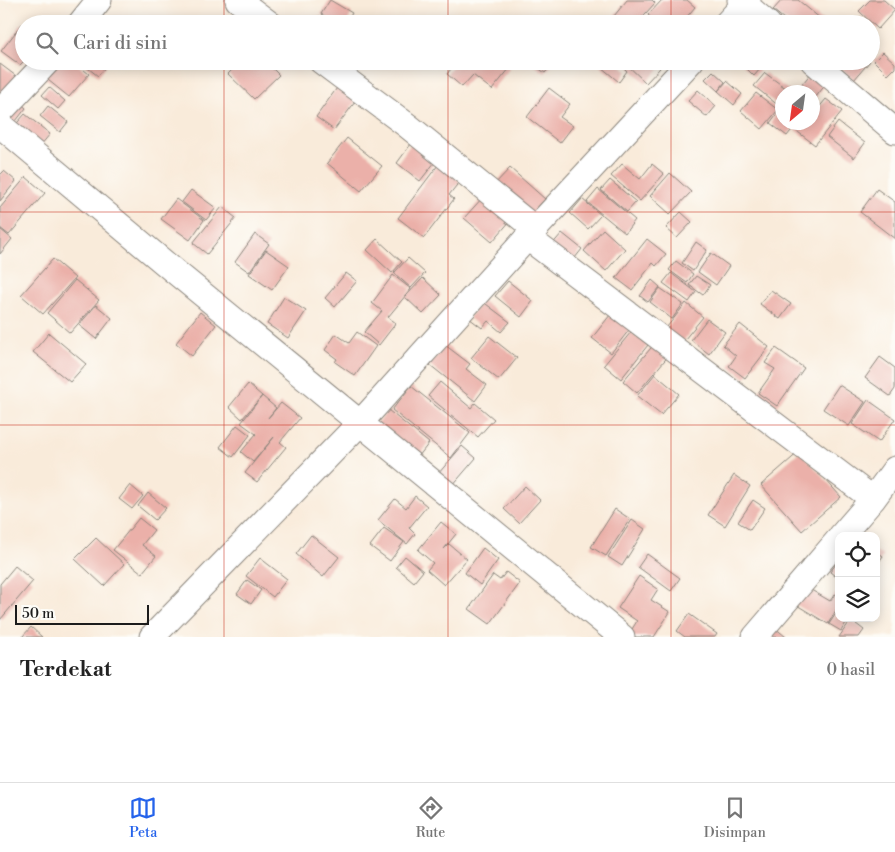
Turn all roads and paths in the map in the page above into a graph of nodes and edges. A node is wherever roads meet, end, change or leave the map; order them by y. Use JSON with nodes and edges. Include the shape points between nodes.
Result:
{"nodes":[{"id":1,"x":100,"y":0,"type":"edge"},
{"id":2,"x":238,"y":0,"type":"edge"},
{"id":3,"x":744,"y":1,"type":"edge"},
{"id":4,"x":88,"y":15,"type":"edge"},
{"id":5,"x":258,"y":15,"type":"edge"},
{"id":6,"x":733,"y":15,"type":"edge"},
{"id":7,"x":759,"y":15,"type":"edge"},
{"id":8,"x":40,"y":70,"type":"edge"},
{"id":9,"x":333,"y":70,"type":"edge"},
{"id":10,"x":683,"y":70,"type":"edge"},
{"id":11,"x":824,"y":70,"type":"edge"},
{"id":12,"x":0,"y":112,"type":"edge"},
{"id":13,"x":0,"y":125,"type":"edge"},
{"id":14,"x":895,"y":131,"type":"edge"},
{"id":15,"x":532,"y":234,"type":"junction"},
{"id":16,"x":360,"y":423,"type":"junction"},
{"id":17,"x":895,"y":468,"type":"edge"},
{"id":18,"x":874,"y":498,"type":"junction"},
{"id":19,"x":844,"y":532,"type":"edge"},
{"id":20,"x":835,"y":544,"type":"edge"},
{"id":21,"x":152,"y":637,"type":"edge"},
{"id":22,"x":622,"y":637,"type":"edge"},
{"id":23,"x":755,"y":637,"type":"edge"}],
"edges":[{"from":1,"to":4,"type":"street"},
{"from":2,"to":5,"type":"street"},
{"from":3,"to":6,"type":"street"},
{"from":3,"to":7,"type":"street"},
{"from":8,"to":12,"type":"street"},
{"from":9,"to":15,"type":"street","via":[[408,126]]},
{"from":10,"to":15,"type":"street"},
{"from":11,"to":14,"type":"street"},
{"from":13,"to":16,"type":"street"},
{"from":15,"to":16,"type":"street"},
{"from":15,"to":18,"type":"street"},
{"from":16,"to":21,"type":"street"},
{"from":16,"to":22,"type":"street"},
{"from":17,"to":18,"type":"street"},
{"from":18,"to":19,"type":"street"},
{"from":20,"to":23,"type":"street"}]}
